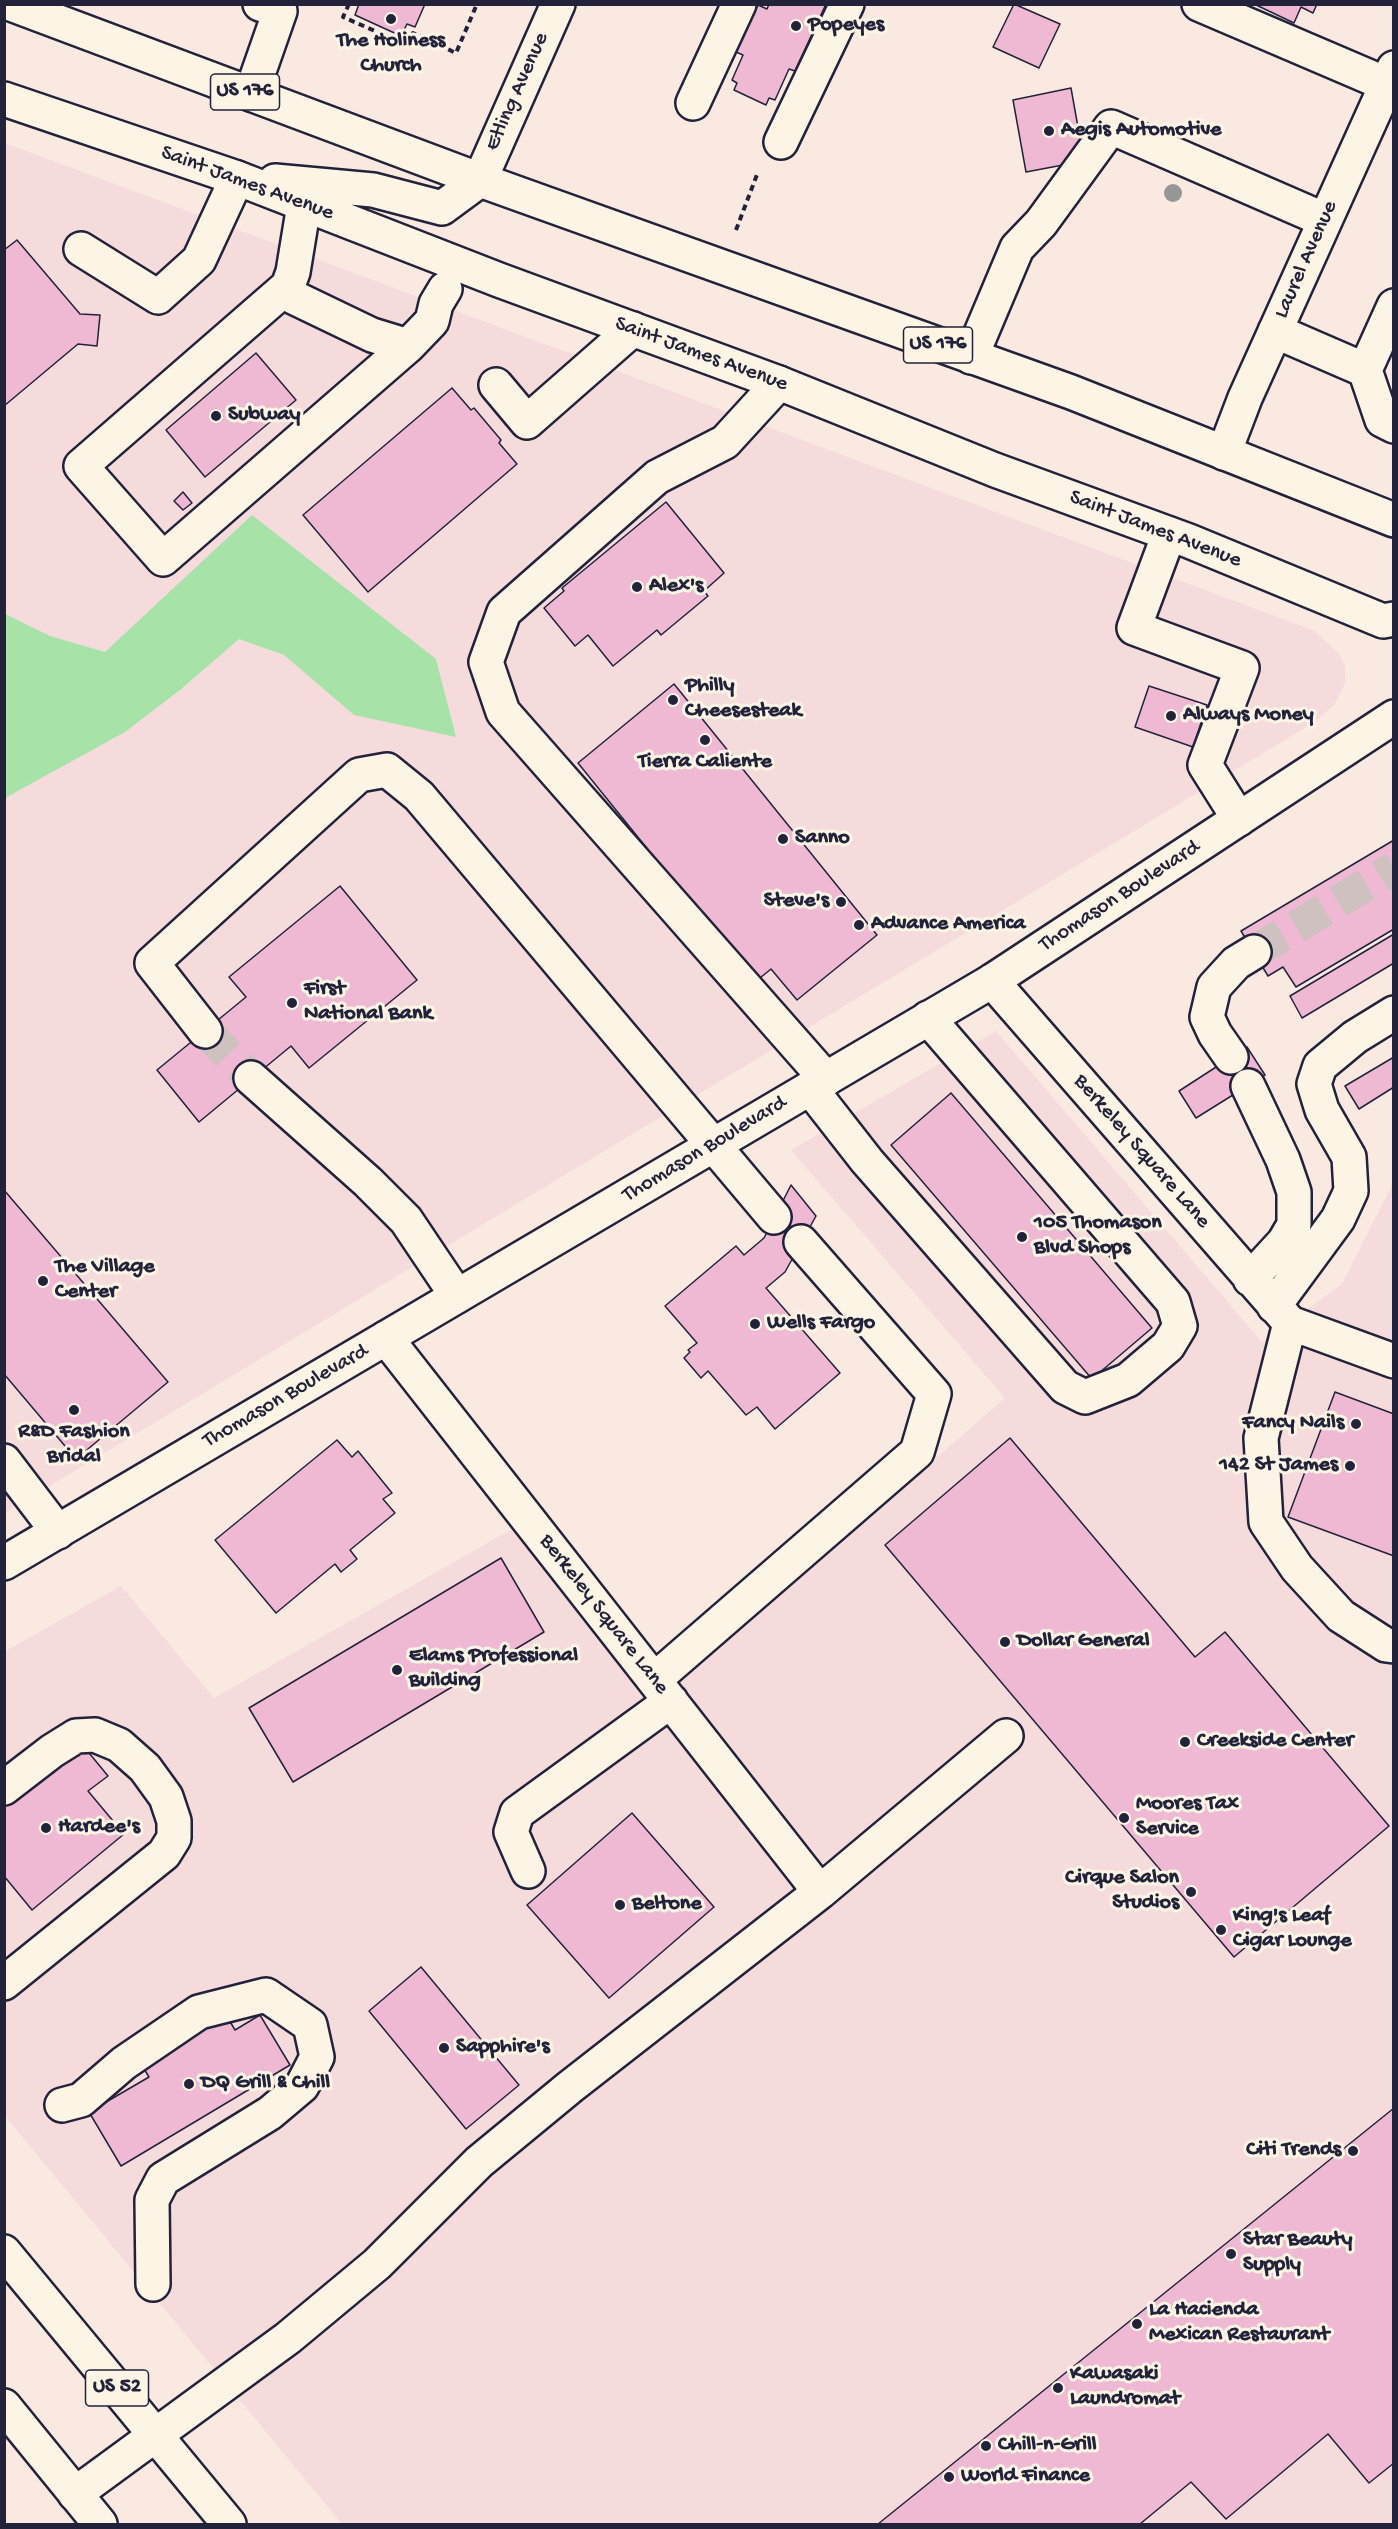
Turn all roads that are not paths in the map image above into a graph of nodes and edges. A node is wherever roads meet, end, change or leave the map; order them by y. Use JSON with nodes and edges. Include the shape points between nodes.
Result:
{"nodes":[{"id":1,"x":11,"y":4,"type":"edge"},
{"id":2,"x":558,"y":4,"type":"edge"},
{"id":3,"x":739,"y":4,"type":"edge"},
{"id":4,"x":847,"y":4,"type":"edge"},
{"id":5,"x":1199,"y":4,"type":"edge"},
{"id":6,"x":274,"y":7,"type":"edge"},
{"id":7,"x":1390,"y":76,"type":"edge"},
{"id":8,"x":251,"y":94,"type":"junction"},
{"id":9,"x":4,"y":99,"type":"edge"},
{"id":10,"x":693,"y":103,"type":"dead end"},
{"id":11,"x":781,"y":142,"type":"dead end"},
{"id":12,"x":237,"y":178,"type":"junction"},
{"id":13,"x":480,"y":180,"type":"junction"},
{"id":14,"x":304,"y":204,"type":"junction"},
{"id":15,"x":1324,"y":220,"type":"junction"},
{"id":16,"x":81,"y":249,"type":"dead end"},
{"id":17,"x":288,"y":286,"type":"junction"},
{"id":18,"x":445,"y":289,"type":"dead end"},
{"id":19,"x":1394,"y":306,"type":"edge"},
{"id":20,"x":633,"y":329,"type":"junction"},
{"id":21,"x":1275,"y":331,"type":"junction"},
{"id":22,"x":408,"y":346,"type":"junction"},
{"id":23,"x":971,"y":357,"type":"junction"},
{"id":24,"x":1365,"y":370,"type":"junction"},
{"id":25,"x":778,"y":383,"type":"junction"},
{"id":26,"x":496,"y":385,"type":"dead end"},
{"id":27,"x":1394,"y":426,"type":"edge"},
{"id":28,"x":1224,"y":453,"type":"junction"},
{"id":29,"x":1394,"y":520,"type":"edge"},
{"id":30,"x":1169,"y":534,"type":"junction"},
{"id":31,"x":1394,"y":619,"type":"edge"},
{"id":32,"x":1394,"y":717,"type":"edge"},
{"id":33,"x":1239,"y":819,"type":"junction"},
{"id":34,"x":1254,"y":952,"type":"tunnel mouth"},
{"id":35,"x":992,"y":981,"type":"junction"},
{"id":36,"x":1394,"y":1013,"type":"edge"},
{"id":37,"x":928,"y":1018,"type":"junction"},
{"id":38,"x":205,"y":1030,"type":"tunnel mouth"},
{"id":39,"x":1231,"y":1057,"type":"dead end"},
{"id":40,"x":251,"y":1078,"type":"tunnel mouth"},
{"id":41,"x":818,"y":1083,"type":"junction"},
{"id":42,"x":1248,"y":1086,"type":"dead end"},
{"id":43,"x":714,"y":1145,"type":"junction"},
{"id":44,"x":774,"y":1217,"type":"dead end"},
{"id":45,"x":801,"y":1242,"type":"dead end"},
{"id":46,"x":1250,"y":1279,"type":"junction"},
{"id":47,"x":457,"y":1296,"type":"junction"},
{"id":48,"x":1282,"y":1315,"type":"junction"},
{"id":49,"x":386,"y":1338,"type":"junction"},
{"id":50,"x":1394,"y":1361,"type":"edge"},
{"id":51,"x":10,"y":1478,"type":"edge"},
{"id":52,"x":58,"y":1532,"type":"junction"},
{"id":53,"x":4,"y":1563,"type":"edge"},
{"id":54,"x":1394,"y":1647,"type":"edge"},
{"id":55,"x":662,"y":1690,"type":"junction"},
{"id":56,"x":1006,"y":1736,"type":"dead end"},
{"id":57,"x":4,"y":1788,"type":"edge"},
{"id":58,"x":528,"y":1871,"type":"dead end"},
{"id":59,"x":820,"y":1892,"type":"junction"},
{"id":60,"x":4,"y":1983,"type":"edge"},
{"id":61,"x":62,"y":2106,"type":"dead end"},
{"id":62,"x":4,"y":2252,"type":"edge"},
{"id":63,"x":153,"y":2284,"type":"dead end"},
{"id":64,"x":4,"y":2406,"type":"edge"},
{"id":65,"x":157,"y":2436,"type":"junction"},
{"id":66,"x":75,"y":2494,"type":"junction"},
{"id":67,"x":100,"y":2524,"type":"edge"},
{"id":68,"x":229,"y":2524,"type":"edge"}],
"edges":[{"from":1,"to":8,"type":"main road","number":"US 176"},
{"from":2,"to":13,"type":"main road","name":"Etling Avenue"},
{"from":3,"to":10,"type":"main road"},
{"from":4,"to":11,"type":"main road"},
{"from":5,"to":7,"type":"main road"},
{"from":6,"to":8,"type":"main road"},
{"from":7,"to":15,"type":"main road","name":"Laurel Avenue"},
{"from":8,"to":13,"type":"main road","number":"US 176"},
{"from":9,"to":12,"type":"main road","name":"Saint James Avenue"},
{"from":12,"to":13,"type":"main road","via":[[373,190],[442,208]]},
{"from":12,"to":14,"type":"main road","name":"Saint James Avenue"},
{"from":12,"to":16,"type":"main road","via":[[199,260],[158,297]]},
{"from":13,"to":23,"type":"main road","number":"US 176"},
{"from":14,"to":17,"type":"main road"},
{"from":14,"to":20,"type":"main road","name":"Saint James Avenue"},
{"from":15,"to":21,"type":"main road","name":"Laurel Avenue"},
{"from":15,"to":23,"type":"main road","via":[[1111,127],[1041,223],[1017,248]]},
{"from":17,"to":22,"type":"main road","via":[[293,297],[372,336]]},
{"from":17,"to":22,"type":"main road","via":[[81,466],[163,559]]},
{"from":18,"to":22,"type":"main road","via":[[432,321]]},
{"from":19,"to":24,"type":"main road"},
{"from":20,"to":25,"type":"main road","name":"Saint James Avenue"},
{"from":20,"to":26,"type":"main road","via":[[527,422]]},
{"from":21,"to":24,"type":"main road"},
{"from":21,"to":28,"type":"main road","name":"Laurel Avenue"},
{"from":23,"to":28,"type":"main road","number":"US 176"},
{"from":24,"to":27,"type":"main road","via":[[1382,420]]},
{"from":25,"to":30,"type":"main road","name":"Saint James Avenue"},
{"from":25,"to":41,"type":"main road","via":[[724,442],[657,477],[504,612],[486,662],[503,712]]},
{"from":28,"to":29,"type":"main road","number":"US 176"},
{"from":30,"to":31,"type":"main road","name":"Saint James Avenue","via":[[1383,621]]},
{"from":30,"to":33,"type":"main road","via":[[1134,628],[1242,668],[1205,765]]},
{"from":32,"to":33,"type":"main road","name":"Thomason Boulevard"},
{"from":33,"to":35,"type":"main road","name":"Thomason Boulevard"},
{"from":34,"to":39,"type":"main road","via":[[1236,963],[1214,987],[1208,1017]]},
{"from":35,"to":37,"type":"main road","name":"Thomason Boulevard"},
{"from":35,"to":46,"type":"main road","name":"Berkeley Square Lane"},
{"from":36,"to":48,"type":"main road","via":[[1355,1037],[1320,1066],[1314,1084],[1322,1110],[1349,1157],[1351,1191]]},
{"from":37,"to":41,"type":"main road","name":"Thomason Boulevard"},
{"from":37,"to":41,"type":"main road","via":[[1173,1302],[1180,1326],[1168,1346],[1128,1380],[1085,1397],[1065,1387],[867,1161]]},
{"from":38,"to":43,"type":"main road","via":[[152,963],[359,776],[387,770],[419,796]]},
{"from":40,"to":47,"type":"main road","via":[[406,1220]]},
{"from":41,"to":43,"type":"main road","name":"Thomason Boulevard"},
{"from":42,"to":46,"type":"main road","via":[[1294,1192],[1294,1225]]},
{"from":43,"to":44,"type":"main road"},
{"from":43,"to":47,"type":"main road","name":"Thomason Boulevard"},
{"from":45,"to":55,"type":"main road","via":[[934,1395],[917,1452]]},
{"from":46,"to":48,"type":"main road","name":"Berkeley Square Lane"},
{"from":47,"to":49,"type":"main road","name":"Thomason Boulevard"},
{"from":48,"to":50,"type":"main road"},
{"from":48,"to":54,"type":"main road","via":[[1261,1438],[1266,1522],[1297,1568],[1341,1616]]},
{"from":49,"to":52,"type":"main road","name":"Thomason Boulevard"},
{"from":49,"to":55,"type":"main road","name":"Berkeley Square Lane"},
{"from":51,"to":52,"type":"main road"},
{"from":52,"to":53,"type":"main road","name":"Thomason Boulevard"},
{"from":55,"to":58,"type":"main road","via":[[517,1813],[511,1832]]},
{"from":55,"to":59,"type":"main road","name":"Berkeley Square Lane"},
{"from":56,"to":59,"type":"main road"},
{"from":57,"to":60,"type":"main road","via":[[76,1736],[95,1735],[119,1745],[145,1768],[165,1797],[174,1821],[174,1838],[164,1854]]},
{"from":59,"to":65,"type":"main road","via":[[570,2087],[479,2162],[377,2264],[288,2338]]},
{"from":61,"to":63,"type":"main road","via":[[81,2100],[124,2063],[199,2012],[266,1995],[310,2025],[318,2056],[302,2086],[270,2113],[163,2180],[152,2200]]},
{"from":62,"to":65,"type":"main road","number":"US 52"},
{"from":64,"to":66,"type":"main road"},
{"from":65,"to":66,"type":"main road"},
{"from":65,"to":68,"type":"main road","number":"US 52"},
{"from":66,"to":67,"type":"main road"}]}
